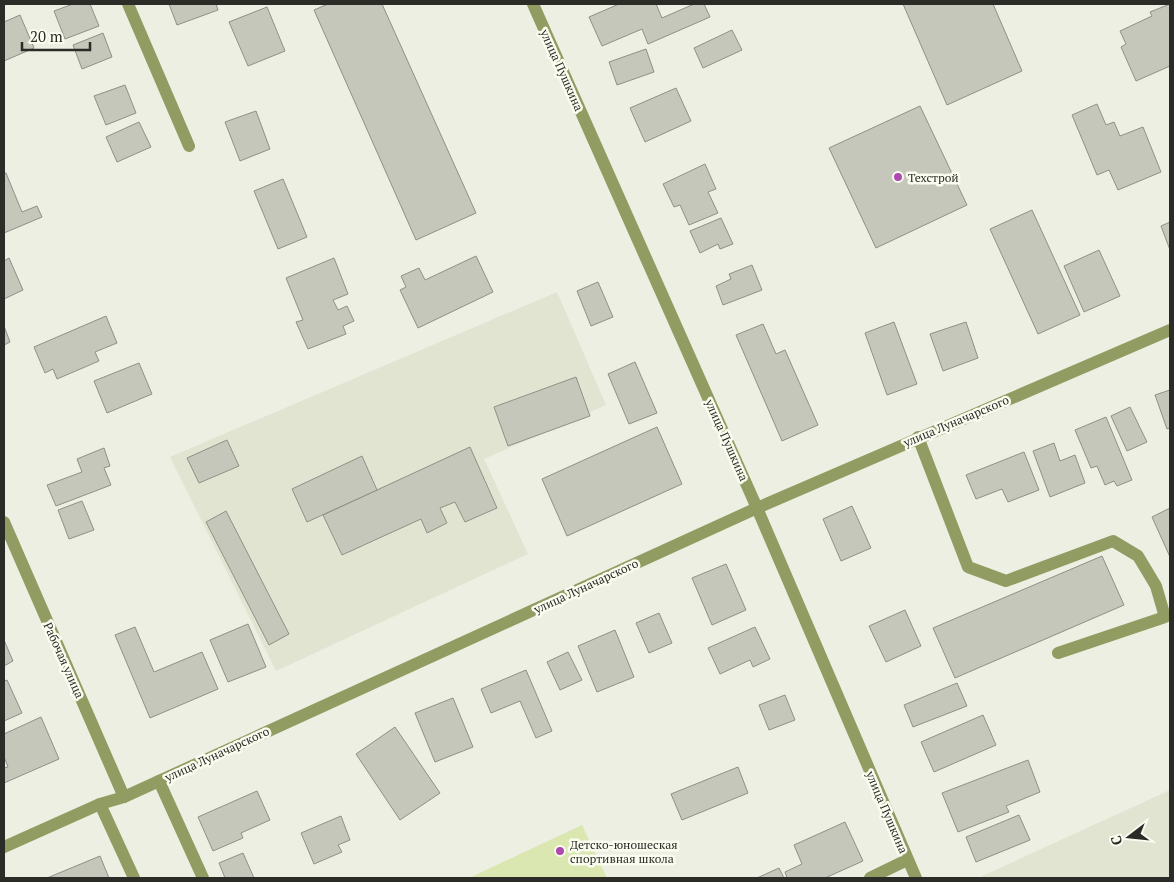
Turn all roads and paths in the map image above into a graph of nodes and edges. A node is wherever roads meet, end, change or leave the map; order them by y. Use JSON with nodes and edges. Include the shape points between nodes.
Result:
{"nodes":[{"id":1,"x":128,"y":4,"type":"edge"},
{"id":2,"x":533,"y":4,"type":"edge"},
{"id":3,"x":189,"y":146,"type":"dead end"},
{"id":4,"x":1170,"y":330,"type":"edge"},
{"id":5,"x":918,"y":437,"type":"junction"},
{"id":6,"x":757,"y":508,"type":"junction"},
{"id":7,"x":4,"y":522,"type":"edge"},
{"id":8,"x":1058,"y":653,"type":"dead end"},
{"id":9,"x":159,"y":781,"type":"junction"},
{"id":10,"x":124,"y":797,"type":"junction"},
{"id":11,"x":100,"y":804,"type":"junction"},
{"id":12,"x":4,"y":847,"type":"edge"},
{"id":13,"x":907,"y":860,"type":"junction"},
{"id":14,"x":134,"y":878,"type":"edge"},
{"id":15,"x":204,"y":878,"type":"edge"},
{"id":16,"x":870,"y":878,"type":"edge"},
{"id":17,"x":916,"y":878,"type":"edge"}],
"edges":[{"from":1,"to":3,"type":"street"},
{"from":2,"to":6,"type":"street","name":"улица Пушкина"},
{"from":4,"to":5,"type":"street","name":"улица Луначарского"},
{"from":5,"to":6,"type":"street","name":"улица Луначарского"},
{"from":5,"to":8,"type":"street","via":[[968,568],[1006,581],[1113,541],[1138,556],[1156,586],[1165,617]]},
{"from":6,"to":9,"type":"street","name":"улица Луначарского"},
{"from":6,"to":13,"type":"street","name":"улица Пушкина"},
{"from":7,"to":10,"type":"street","name":"Рабочая улица"},
{"from":9,"to":10,"type":"street","name":"улица Луначарского"},
{"from":9,"to":15,"type":"street"},
{"from":10,"to":11,"type":"street","name":"улица Луначарского"},
{"from":11,"to":12,"type":"street","name":"улица Луначарского"},
{"from":11,"to":14,"type":"street"},
{"from":13,"to":16,"type":"street"},
{"from":13,"to":17,"type":"street","name":"улица Пушкина"}]}
